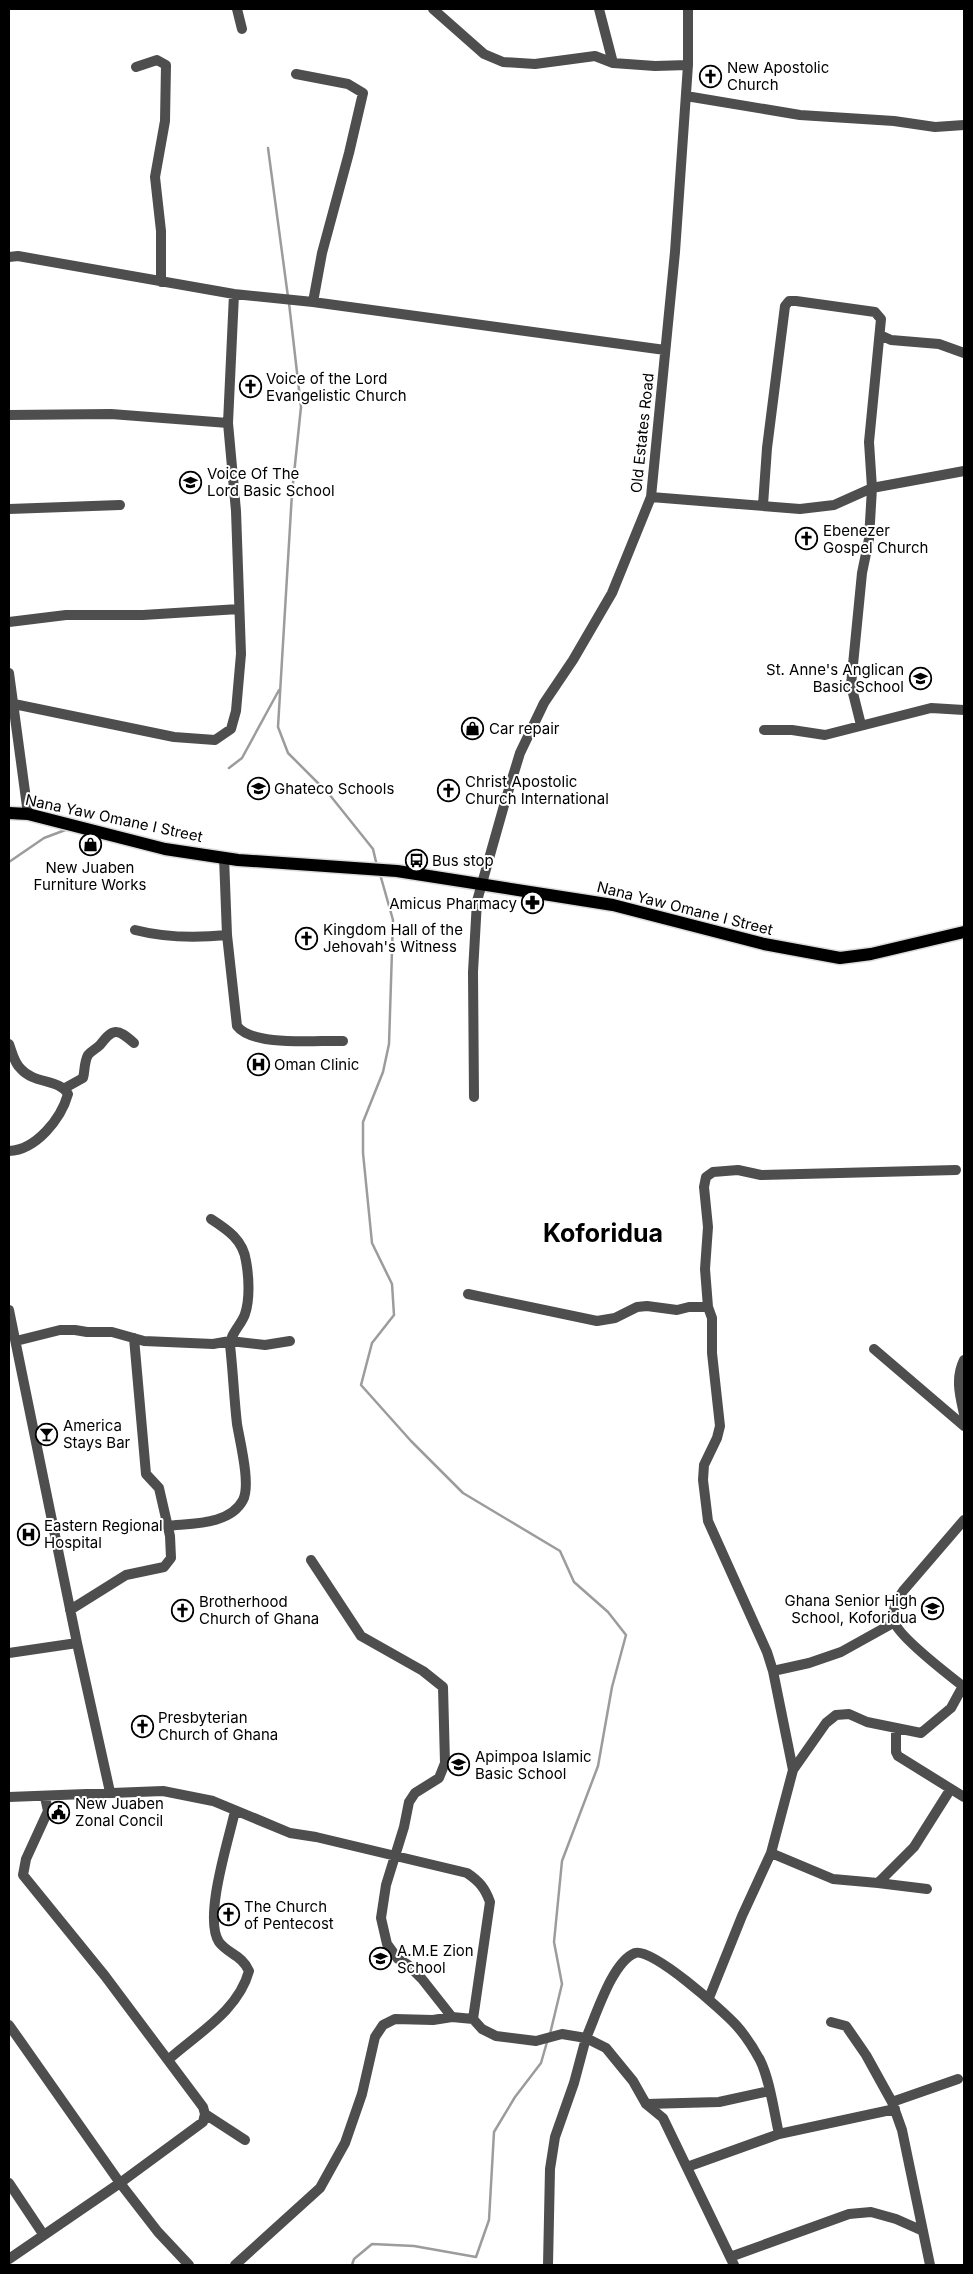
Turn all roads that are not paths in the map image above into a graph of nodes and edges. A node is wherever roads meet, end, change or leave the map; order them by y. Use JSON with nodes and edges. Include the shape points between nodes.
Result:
{"nodes":[{"id":1,"x":237,"y":9,"type":"edge"},
{"id":2,"x":433,"y":9,"type":"edge"},
{"id":3,"x":598,"y":9,"type":"edge"},
{"id":4,"x":688,"y":9,"type":"edge"},
{"id":5,"x":242,"y":30,"type":"dead end"},
{"id":6,"x":613,"y":64,"type":"junction"},
{"id":7,"x":688,"y":65,"type":"junction"},
{"id":8,"x":136,"y":67,"type":"dead end"},
{"id":9,"x":296,"y":74,"type":"dead end"},
{"id":10,"x":686,"y":96,"type":"junction"},
{"id":11,"x":964,"y":125,"type":"edge"},
{"id":12,"x":9,"y":257,"type":"edge"},
{"id":13,"x":161,"y":282,"type":"junction"},
{"id":14,"x":234,"y":294,"type":"junction"},
{"id":15,"x":313,"y":302,"type":"junction"},
{"id":16,"x":880,"y":335,"type":"junction"},
{"id":17,"x":665,"y":350,"type":"junction"},
{"id":18,"x":964,"y":353,"type":"edge"},
{"id":19,"x":9,"y":415,"type":"edge"},
{"id":20,"x":228,"y":423,"type":"junction"},
{"id":21,"x":964,"y":471,"type":"edge"},
{"id":22,"x":872,"y":488,"type":"junction"},
{"id":23,"x":651,"y":497,"type":"junction"},
{"id":24,"x":762,"y":504,"type":"junction"},
{"id":25,"x":120,"y":505,"type":"dead end"},
{"id":26,"x":9,"y":509,"type":"edge"},
{"id":27,"x":239,"y":609,"type":"junction"},
{"id":28,"x":9,"y":622,"type":"edge"},
{"id":29,"x":9,"y":673,"type":"edge"},
{"id":30,"x":14,"y":704,"type":"junction"},
{"id":31,"x":964,"y":710,"type":"edge"},
{"id":32,"x":861,"y":725,"type":"junction"},
{"id":33,"x":764,"y":730,"type":"dead end"},
{"id":34,"x":9,"y":813,"type":"edge"},
{"id":35,"x":28,"y":814,"type":"junction"},
{"id":36,"x":224,"y":857,"type":"junction"},
{"id":37,"x":482,"y":883,"type":"junction"},
{"id":38,"x":135,"y":930,"type":"dead end"},
{"id":39,"x":964,"y":932,"type":"edge"},
{"id":40,"x":227,"y":935,"type":"junction"},
{"id":41,"x":343,"y":1040,"type":"dead end"},
{"id":42,"x":134,"y":1043,"type":"dead end"},
{"id":43,"x":9,"y":1044,"type":"edge"},
{"id":44,"x":66,"y":1088,"type":"junction"},
{"id":45,"x":474,"y":1097,"type":"dead end"},
{"id":46,"x":9,"y":1151,"type":"edge"},
{"id":47,"x":956,"y":1170,"type":"dead end"},
{"id":48,"x":211,"y":1219,"type":"dead end"},
{"id":49,"x":468,"y":1294,"type":"dead end"},
{"id":50,"x":708,"y":1307,"type":"junction"},
{"id":51,"x":9,"y":1310,"type":"edge"},
{"id":52,"x":134,"y":1338,"type":"junction"},
{"id":53,"x":290,"y":1340,"type":"dead end"},
{"id":54,"x":16,"y":1341,"type":"junction"},
{"id":55,"x":230,"y":1341,"type":"junction"},
{"id":56,"x":874,"y":1349,"type":"dead end"},
{"id":57,"x":964,"y":1360,"type":"edge"},
{"id":58,"x":964,"y":1414,"type":"edge"},
{"id":59,"x":964,"y":1426,"type":"edge"},
{"id":60,"x":964,"y":1520,"type":"edge"},
{"id":61,"x":167,"y":1526,"type":"junction"},
{"id":62,"x":311,"y":1560,"type":"dead end"},
{"id":63,"x":70,"y":1610,"type":"junction"},
{"id":64,"x":895,"y":1622,"type":"junction"},
{"id":65,"x":77,"y":1644,"type":"junction"},
{"id":66,"x":9,"y":1653,"type":"edge"},
{"id":67,"x":773,"y":1671,"type":"junction"},
{"id":68,"x":963,"y":1686,"type":"edge"},
{"id":69,"x":896,"y":1730,"type":"junction"},
{"id":70,"x":793,"y":1770,"type":"junction"},
{"id":71,"x":950,"y":1790,"type":"junction"},
{"id":72,"x":110,"y":1792,"type":"junction"},
{"id":73,"x":9,"y":1797,"type":"edge"},
{"id":74,"x":45,"y":1797,"type":"junction"},
{"id":75,"x":964,"y":1797,"type":"edge"},
{"id":76,"x":236,"y":1810,"type":"junction"},
{"id":77,"x":771,"y":1853,"type":"junction"},
{"id":78,"x":395,"y":1856,"type":"junction"},
{"id":79,"x":878,"y":1883,"type":"junction"},
{"id":80,"x":927,"y":1889,"type":"dead end"},
{"id":81,"x":709,"y":1998,"type":"junction"},
{"id":82,"x":452,"y":2017,"type":"junction"},
{"id":83,"x":473,"y":2019,"type":"junction"},
{"id":84,"x":831,"y":2022,"type":"dead end"},
{"id":85,"x":9,"y":2024,"type":"edge"},
{"id":86,"x":586,"y":2038,"type":"junction"},
{"id":87,"x":168,"y":2060,"type":"junction"},
{"id":88,"x":958,"y":2079,"type":"dead end"},
{"id":89,"x":769,"y":2092,"type":"junction"},
{"id":90,"x":646,"y":2104,"type":"junction"},
{"id":91,"x":894,"y":2106,"type":"junction"},
{"id":92,"x":205,"y":2114,"type":"junction"},
{"id":93,"x":779,"y":2134,"type":"junction"},
{"id":94,"x":245,"y":2140,"type":"dead end"},
{"id":95,"x":687,"y":2168,"type":"junction"},
{"id":96,"x":9,"y":2182,"type":"edge"},
{"id":97,"x":120,"y":2183,"type":"junction"},
{"id":98,"x":923,"y":2231,"type":"junction"},
{"id":99,"x":43,"y":2234,"type":"junction"},
{"id":100,"x":9,"y":2259,"type":"edge"},
{"id":101,"x":732,"y":2261,"type":"edge"},
{"id":102,"x":189,"y":2265,"type":"edge"},
{"id":103,"x":235,"y":2265,"type":"edge"},
{"id":104,"x":548,"y":2265,"type":"edge"},
{"id":105,"x":930,"y":2265,"type":"edge"}],
"edges":[{"from":1,"to":5,"type":"street"},
{"from":2,"to":6,"type":"street","via":[[484,54],[503,62],[534,64],[595,56]]},
{"from":3,"to":6,"type":"street"},
{"from":4,"to":7,"type":"street","name":"Old Estates Road"},
{"from":6,"to":7,"type":"street"},
{"from":7,"to":10,"type":"street","name":"Old Estates Road"},
{"from":8,"to":13,"type":"street","via":[[157,60],[166,65],[165,120],[155,177],[161,231]]},
{"from":9,"to":15,"type":"street","via":[[348,84],[363,93],[322,252]]},
{"from":10,"to":11,"type":"street","via":[[800,115],[935,127]]},
{"from":10,"to":17,"type":"street","name":"Old Estates Road"},
{"from":12,"to":13,"type":"street"},
{"from":13,"to":14,"type":"street"},
{"from":14,"to":15,"type":"street"},
{"from":14,"to":20,"type":"street"},
{"from":15,"to":17,"type":"street"},
{"from":16,"to":18,"type":"street","via":[[891,340],[939,344]]},
{"from":16,"to":22,"type":"street","via":[[869,442]]},
{"from":16,"to":24,"type":"street","via":[[881,319],[875,312],[789,301],[785,306]]},
{"from":17,"to":23,"type":"street","name":"Old Estates Road"},
{"from":19,"to":20,"type":"street","via":[[112,414]]},
{"from":20,"to":27,"type":"street","via":[[236,511]]},
{"from":21,"to":22,"type":"street"},
{"from":22,"to":24,"type":"street","via":[[834,504],[800,509]]},
{"from":22,"to":32,"type":"street","via":[[852,685]]},
{"from":23,"to":24,"type":"street"},
{"from":23,"to":37,"type":"street","name":"Old Estates Road","via":[[612,593],[544,703],[520,753]]},
{"from":25,"to":26,"type":"street"},
{"from":27,"to":28,"type":"street","via":[[143,615],[66,615]]},
{"from":27,"to":30,"type":"street","via":[[241,654],[235,718],[231,730],[215,740],[174,737]]},
{"from":29,"to":30,"type":"street"},
{"from":30,"to":35,"type":"street"},
{"from":31,"to":32,"type":"street","via":[[931,708]]},
{"from":32,"to":33,"type":"street","via":[[825,734]]},
{"from":34,"to":35,"type":"main road","name":"Nana Yaw Omane I Street"},
{"from":35,"to":36,"type":"main road","name":"Nana Yaw Omane I Street","via":[[165,848]]},
{"from":36,"to":37,"type":"main road","name":"Nana Yaw Omane I Street","via":[[397,871]]},
{"from":36,"to":40,"type":"street"},
{"from":37,"to":39,"type":"main road","name":"Nana Yaw Omane I Street","via":[[613,904],[764,944],[840,958]]},
{"from":37,"to":45,"type":"street","name":"Old Estates Road","via":[[477,901],[473,972]]},
{"from":38,"to":40,"type":"street","via":[[189,938]]},
{"from":40,"to":41,"type":"street","via":[[237,1026],[243,1034],[258,1039]]},
{"from":42,"to":44,"type":"street","via":[[119,1033],[108,1034],[88,1054],[83,1078]]},
{"from":43,"to":44,"type":"street","via":[[16,1063],[29,1076]]},
{"from":44,"to":46,"type":"street","via":[[66,1102],[47,1129],[28,1147]]},
{"from":47,"to":50,"type":"street","via":[[761,1175],[738,1170],[713,1172],[706,1177],[704,1187],[708,1227],[705,1269]]},
{"from":48,"to":55,"type":"street","via":[[236,1236],[246,1259],[246,1314]]},
{"from":49,"to":50,"type":"street","via":[[597,1321],[615,1318],[637,1306],[677,1310]]},
{"from":50,"to":67,"type":"street","via":[[712,1318],[712,1353],[720,1426],[718,1438],[704,1465],[702,1480],[708,1521]]},
{"from":51,"to":54,"type":"street"},
{"from":52,"to":54,"type":"street","via":[[112,1332],[60,1330]]},
{"from":52,"to":55,"type":"street","via":[[213,1344]]},
{"from":52,"to":61,"type":"street","via":[[146,1474],[158,1488]]},
{"from":53,"to":55,"type":"street","via":[[265,1345]]},
{"from":54,"to":63,"type":"street"},
{"from":55,"to":61,"type":"street","via":[[237,1424],[245,1470],[244,1498],[227,1516]]},
{"from":56,"to":59,"type":"street"},
{"from":57,"to":58,"type":"street","via":[[959,1374]]},
{"from":60,"to":64,"type":"street","via":[[896,1601]]},
{"from":61,"to":63,"type":"street","via":[[169,1563],[164,1567],[126,1575]]},
{"from":62,"to":78,"type":"street","via":[[361,1636],[423,1671],[443,1687],[445,1763],[439,1778],[415,1793],[409,1802]]},
{"from":63,"to":65,"type":"street"},
{"from":64,"to":67,"type":"street","via":[[841,1652]]},
{"from":64,"to":68,"type":"street","via":[[906,1637]]},
{"from":65,"to":66,"type":"street"},
{"from":65,"to":72,"type":"street"},
{"from":67,"to":70,"type":"street"},
{"from":68,"to":69,"type":"street","via":[[951,1708],[921,1733]]},
{"from":69,"to":70,"type":"street","via":[[849,1714],[836,1715],[826,1723]]},
{"from":69,"to":71,"type":"street","via":[[898,1756]]},
{"from":70,"to":77,"type":"street"},
{"from":71,"to":75,"type":"street"},
{"from":71,"to":79,"type":"street","via":[[914,1847]]},
{"from":72,"to":74,"type":"street"},
{"from":72,"to":76,"type":"street","via":[[162,1791],[213,1801]]},
{"from":73,"to":74,"type":"street"},
{"from":74,"to":87,"type":"street","via":[[48,1811],[26,1859],[23,1875]]},
{"from":76,"to":78,"type":"street","via":[[290,1833]]},
{"from":76,"to":87,"type":"street","via":[[213,1916],[219,1941],[245,1963],[249,1971],[245,1985],[226,2012]]},
{"from":77,"to":79,"type":"street","via":[[833,1879]]},
{"from":77,"to":81,"type":"street"},
{"from":78,"to":82,"type":"street","via":[[381,1918],[388,1944]]},
{"from":78,"to":83,"type":"street","via":[[467,1873],[486,1890],[490,1902]]},
{"from":79,"to":80,"type":"street"},
{"from":81,"to":86,"type":"street","via":[[655,1959],[636,1953],[625,1960],[612,1978]]},
{"from":81,"to":89,"type":"street","via":[[737,2026],[760,2061]]},
{"from":82,"to":83,"type":"street"},
{"from":82,"to":103,"type":"street","via":[[395,2019],[383,2026],[375,2037],[362,2094],[345,2143],[320,2188]]},
{"from":83,"to":86,"type":"street","via":[[482,2029],[496,2036],[536,2042],[562,2034]]},
{"from":84,"to":91,"type":"street","via":[[846,2026]]},
{"from":85,"to":97,"type":"street"},
{"from":86,"to":90,"type":"street","via":[[606,2048],[633,2081]]},
{"from":86,"to":104,"type":"street","via":[[554,2145],[550,2169]]},
{"from":87,"to":92,"type":"street"},
{"from":88,"to":91,"type":"street"},
{"from":89,"to":90,"type":"street","via":[[719,2102]]},
{"from":89,"to":93,"type":"street"},
{"from":90,"to":95,"type":"street","via":[[663,2118]]},
{"from":91,"to":93,"type":"street"},
{"from":91,"to":98,"type":"street"},
{"from":92,"to":94,"type":"street"},
{"from":92,"to":97,"type":"street","via":[[203,2122]]},
{"from":93,"to":95,"type":"street"},
{"from":95,"to":101,"type":"street"},
{"from":96,"to":99,"type":"street"},
{"from":97,"to":99,"type":"street"},
{"from":97,"to":102,"type":"street"},
{"from":98,"to":101,"type":"street","via":[[870,2212],[849,2214]]},
{"from":98,"to":105,"type":"street"},
{"from":99,"to":100,"type":"street"}]}
